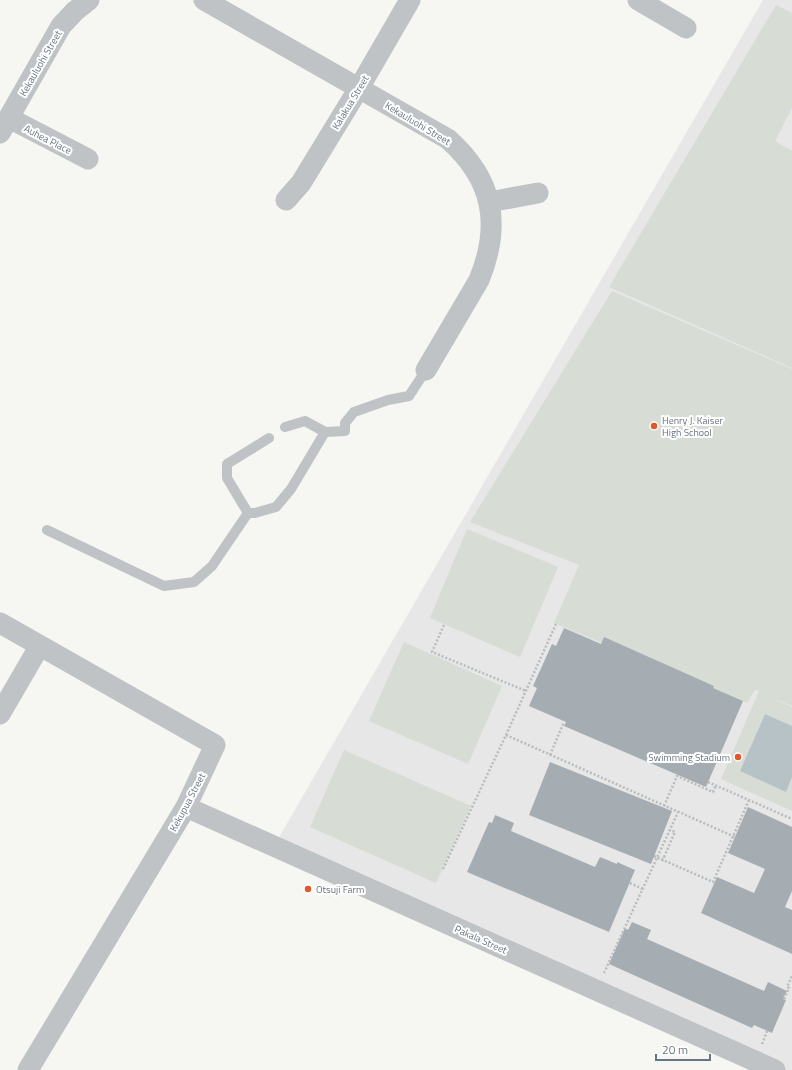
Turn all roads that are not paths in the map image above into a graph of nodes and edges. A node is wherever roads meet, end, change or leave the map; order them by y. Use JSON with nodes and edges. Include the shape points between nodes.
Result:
{"nodes":[{"id":1,"x":89,"y":0,"type":"edge"},
{"id":2,"x":204,"y":0,"type":"edge"},
{"id":3,"x":410,"y":0,"type":"edge"},
{"id":4,"x":638,"y":0,"type":"edge"},
{"id":5,"x":686,"y":28,"type":"dead end"},
{"id":6,"x":359,"y":88,"type":"junction"},
{"id":7,"x":4,"y":126,"type":"edge"},
{"id":8,"x":88,"y":159,"type":"dead end"},
{"id":9,"x":538,"y":193,"type":"dead end"},
{"id":10,"x":286,"y":200,"type":"dead end"},
{"id":11,"x":489,"y":202,"type":"junction"},
{"id":12,"x":426,"y":370,"type":"joint"},
{"id":13,"x":285,"y":427,"type":"dead end"},
{"id":14,"x":325,"y":432,"type":"junction"},
{"id":15,"x":269,"y":438,"type":"dead end"},
{"id":16,"x":248,"y":513,"type":"junction"},
{"id":17,"x":47,"y":530,"type":"dead end"},
{"id":18,"x":0,"y":624,"type":"edge"},
{"id":19,"x":39,"y":647,"type":"junction"},
{"id":20,"x":0,"y":714,"type":"edge"},
{"id":21,"x":186,"y":807,"type":"junction"},
{"id":22,"x":28,"y":1070,"type":"edge"},
{"id":23,"x":775,"y":1070,"type":"edge"}],
"edges":[{"from":1,"to":7,"type":"street","name":"Kekauluohi Street","via":[[61,26]]},
{"from":2,"to":6,"type":"street","name":"Kekauluohi Street"},
{"from":3,"to":6,"type":"street","name":"Kalakua Street"},
{"from":4,"to":5,"type":"street"},
{"from":6,"to":10,"type":"street","name":"Kalakua Street","via":[[301,183]]},
{"from":6,"to":11,"type":"street","name":"Kekauluohi Street","via":[[448,139],[472,165]]},
{"from":7,"to":8,"type":"street","name":"Auhea Place"},
{"from":9,"to":11,"type":"street"},
{"from":11,"to":12,"type":"street","name":"Kekauluohi Street","via":[[492,230],[486,264]]},
{"from":12,"to":14,"type":"lane","via":[[409,396],[388,400],[354,412],[345,423],[345,432]]},
{"from":13,"to":14,"type":"lane","via":[[305,421]]},
{"from":14,"to":16,"type":"lane","via":[[291,489],[276,507]]},
{"from":15,"to":16,"type":"lane","via":[[227,464],[227,478]]},
{"from":16,"to":17,"type":"lane","via":[[212,566],[194,582],[164,586]]},
{"from":18,"to":19,"type":"street","name":"Kekupua Street"},
{"from":19,"to":20,"type":"street"},
{"from":19,"to":21,"type":"street","name":"Kekupua Street","via":[[215,745]]},
{"from":21,"to":22,"type":"street","name":"Kekupua Street"},
{"from":21,"to":23,"type":"street","name":"Pakala Street"}]}
